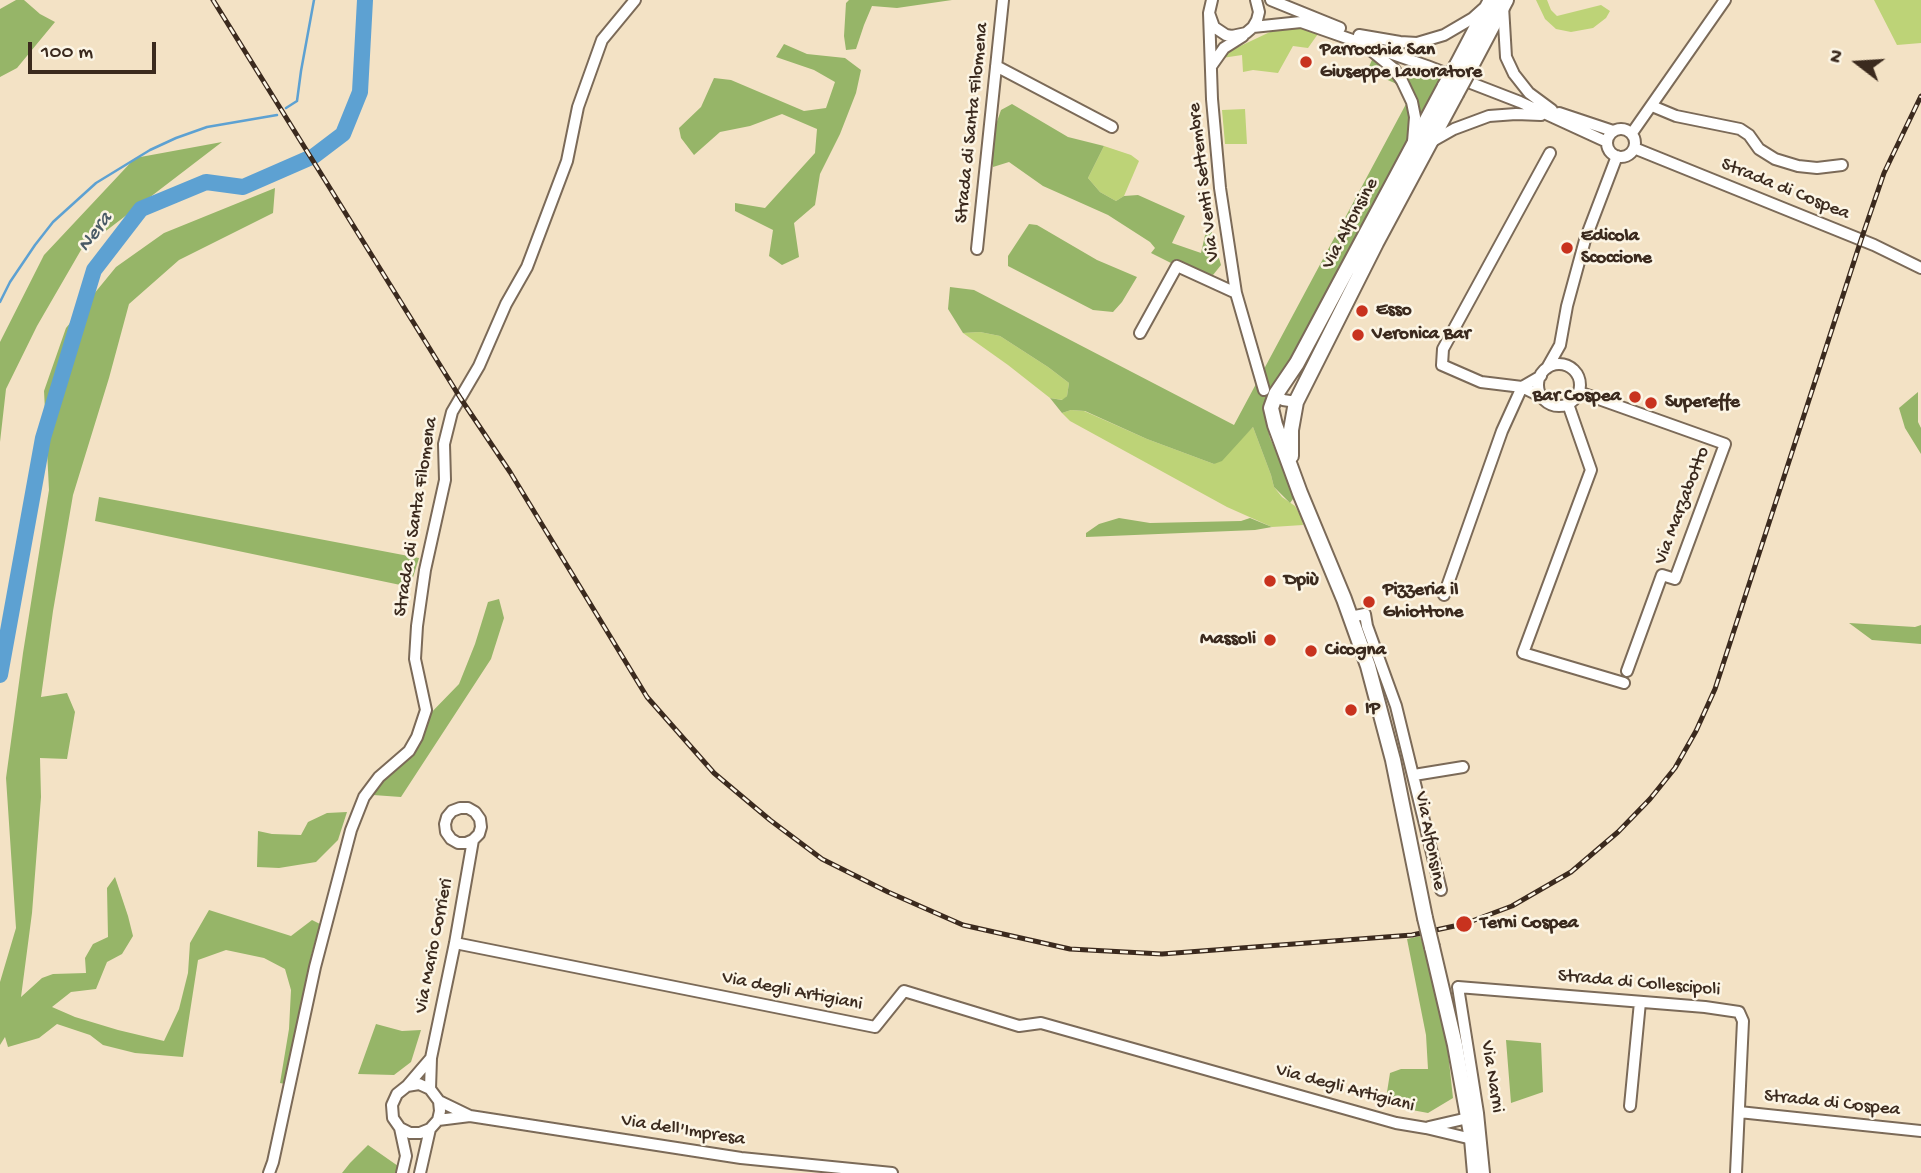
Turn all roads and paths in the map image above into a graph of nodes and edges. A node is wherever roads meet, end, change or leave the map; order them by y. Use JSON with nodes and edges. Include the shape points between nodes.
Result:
{"nodes":[{"id":1,"x":635,"y":0,"type":"edge"},
{"id":2,"x":1003,"y":0,"type":"edge"},
{"id":3,"x":1269,"y":0,"type":"edge"},
{"id":4,"x":1725,"y":0,"type":"edge"},
{"id":5,"x":1497,"y":2,"type":"edge"},
{"id":6,"x":1210,"y":5,"type":"edge"},
{"id":7,"x":1258,"y":6,"type":"edge"},
{"id":8,"x":1250,"y":30,"type":"junction"},
{"id":9,"x":1359,"y":38,"type":"junction"},
{"id":10,"x":996,"y":66,"type":"junction"},
{"id":11,"x":1211,"y":68,"type":"junction"},
{"id":12,"x":1451,"y":90,"type":"junction"},
{"id":13,"x":1652,"y":106,"type":"junction"},
{"id":14,"x":1551,"y":113,"type":"junction"},
{"id":15,"x":1112,"y":127,"type":"dead end"},
{"id":16,"x":1613,"y":131,"type":"junction"},
{"id":17,"x":1632,"y":133,"type":"junction"},
{"id":18,"x":1431,"y":142,"type":"junction"},
{"id":19,"x":1607,"y":142,"type":"junction"},
{"id":20,"x":1634,"y":148,"type":"junction"},
{"id":21,"x":1550,"y":153,"type":"dead end"},
{"id":22,"x":1617,"y":156,"type":"junction"},
{"id":23,"x":1409,"y":157,"type":"junction"},
{"id":24,"x":1842,"y":165,"type":"dead end"},
{"id":25,"x":977,"y":249,"type":"dead end"},
{"id":26,"x":1921,"y":268,"type":"edge"},
{"id":27,"x":1236,"y":293,"type":"junction"},
{"id":28,"x":1140,"y":333,"type":"dead end"},
{"id":29,"x":1560,"y":345,"type":"junction"},
{"id":30,"x":1565,"y":365,"type":"junction"},
{"id":31,"x":1544,"y":372,"type":"junction"},
{"id":32,"x":1522,"y":387,"type":"junction"},
{"id":33,"x":1270,"y":392,"type":"junction"},
{"id":34,"x":1579,"y":392,"type":"junction"},
{"id":35,"x":1542,"y":397,"type":"junction"},
{"id":36,"x":1296,"y":402,"type":"junction"},
{"id":37,"x":1567,"y":404,"type":"junction"},
{"id":38,"x":1291,"y":468,"type":"junction"},
{"id":39,"x":1444,"y":596,"type":"dead end"},
{"id":40,"x":1350,"y":617,"type":"junction"},
{"id":41,"x":1627,"y":671,"type":"dead end"},
{"id":42,"x":1624,"y":683,"type":"dead end"},
{"id":43,"x":1463,"y":767,"type":"dead end"},
{"id":44,"x":1414,"y":775,"type":"junction"},
{"id":45,"x":473,"y":840,"type":"dead end"},
{"id":46,"x":1441,"y":890,"type":"dead end"},
{"id":47,"x":455,"y":943,"type":"junction"},
{"id":48,"x":1458,"y":986,"type":"joint"},
{"id":49,"x":1640,"y":1002,"type":"junction"},
{"id":50,"x":431,"y":1058,"type":"junction"},
{"id":51,"x":407,"y":1086,"type":"junction"},
{"id":52,"x":430,"y":1089,"type":"junction"},
{"id":53,"x":439,"y":1101,"type":"junction"},
{"id":54,"x":1630,"y":1106,"type":"dead end"},
{"id":55,"x":1739,"y":1112,"type":"junction"},
{"id":56,"x":470,"y":1116,"type":"junction"},
{"id":57,"x":1468,"y":1118,"type":"junction"},
{"id":58,"x":438,"y":1120,"type":"junction"},
{"id":59,"x":400,"y":1128,"type":"junction"},
{"id":60,"x":1426,"y":1128,"type":"junction"},
{"id":61,"x":430,"y":1129,"type":"junction"},
{"id":62,"x":1921,"y":1131,"type":"edge"},
{"id":63,"x":1472,"y":1139,"type":"junction"},
{"id":64,"x":269,"y":1173,"type":"edge"},
{"id":65,"x":402,"y":1173,"type":"edge"},
{"id":66,"x":420,"y":1173,"type":"edge"},
{"id":67,"x":892,"y":1173,"type":"edge"},
{"id":68,"x":1475,"y":1173,"type":"edge"},
{"id":69,"x":1484,"y":1173,"type":"edge"},
{"id":70,"x":1736,"y":1173,"type":"edge"}],
"edges":[{"from":1,"to":64,"type":"street","name":"Strada di Santa Filomena","via":[[602,40],[578,107],[566,161],[527,267],[452,412],[444,444],[445,480],[417,626],[415,659],[426,710],[409,751],[364,797],[351,830]]},
{"from":2,"to":10,"type":"street","name":"Strada di Santa Filomena"},
{"from":3,"to":7,"type":"street"},
{"from":3,"to":9,"type":"street"},
{"from":4,"to":13,"type":"street"},
{"from":5,"to":9,"type":"street","via":[[1444,35],[1416,43]]},
{"from":5,"to":12,"type":"main road","name":"Via Alfonsine","bridge":true},
{"from":5,"to":14,"type":"street","via":[[1506,57],[1514,74]]},
{"from":6,"to":8,"type":"street","name":"Via Venti Settembre","via":[[1214,27],[1226,35],[1240,36]]},
{"from":6,"to":11,"type":"street","name":"Via Venti Settembre"},
{"from":7,"to":8,"type":"street"},
{"from":8,"to":9,"type":"street","via":[[1301,22]]},
{"from":8,"to":11,"type":"street","via":[[1219,53]]},
{"from":9,"to":14,"type":"street"},
{"from":9,"to":23,"type":"street","via":[[1394,69],[1412,102],[1415,117]]},
{"from":10,"to":15,"type":"street"},
{"from":10,"to":25,"type":"street","name":"Strada di Santa Filomena"},
{"from":11,"to":27,"type":"street","name":"Via Venti Settembre","via":[[1220,188]]},
{"from":12,"to":18,"type":"main road","name":"Via Alfonsine"},
{"from":12,"to":23,"type":"main road","name":"Via Alfonsine"},
{"from":13,"to":17,"type":"street"},
{"from":13,"to":24,"type":"street","via":[[1676,116],[1740,129],[1775,159],[1817,168]]},
{"from":14,"to":16,"type":"street"},
{"from":14,"to":18,"type":"street","via":[[1489,116]]},
{"from":14,"to":19,"type":"street"},
{"from":16,"to":17,"type":"street"},
{"from":16,"to":19,"type":"street"},
{"from":17,"to":20,"type":"street"},
{"from":18,"to":36,"type":"main road","name":"Via Alfonsine"},
{"from":19,"to":22,"type":"street"},
{"from":20,"to":22,"type":"street","via":[[1629,155]]},
{"from":20,"to":26,"type":"street","name":"Strada di Cospea"},
{"from":21,"to":32,"type":"street","via":[[1443,349],[1442,365],[1481,382]]},
{"from":22,"to":29,"type":"street","via":[[1585,240]]},
{"from":23,"to":33,"type":"main road","name":"Via Alfonsine","via":[[1297,363]]},
{"from":27,"to":28,"type":"street","name":"Via Venti Settembre","via":[[1177,265]]},
{"from":27,"to":33,"type":"street","name":"Via Venti Settembre"},
{"from":29,"to":30,"type":"street"},
{"from":29,"to":31,"type":"street"},
{"from":30,"to":31,"type":"street","via":[[1553,365]]},
{"from":30,"to":34,"type":"street","via":[[1576,372]]},
{"from":31,"to":32,"type":"street"},
{"from":31,"to":35,"type":"street","via":[[1538,385]]},
{"from":32,"to":35,"type":"street"},
{"from":32,"to":39,"type":"street"},
{"from":33,"to":36,"type":"street"},
{"from":33,"to":38,"type":"main road","name":"Via Alfonsine","via":[[1275,425]]},
{"from":34,"to":37,"type":"street"},
{"from":34,"to":41,"type":"street","name":"Via Marzabotto","via":[[1725,444],[1675,579],[1662,575]]},
{"from":35,"to":37,"type":"street","via":[[1554,405]]},
{"from":36,"to":38,"type":"main road","name":"Via Alfonsine"},
{"from":37,"to":42,"type":"street","via":[[1591,470],[1522,653]]},
{"from":38,"to":40,"type":"main road","name":"Via Alfonsine"},
{"from":40,"to":44,"type":"street","name":"Via Alfonsine","via":[[1365,614]]},
{"from":40,"to":57,"type":"main road","name":"Via Alfonsine","bridge":true,"via":[[1393,760]]},
{"from":43,"to":44,"type":"street","name":"Via Alfonsine"},
{"from":44,"to":46,"type":"street","name":"Via Alfonsine"},
{"from":45,"to":47,"type":"street","name":"Via Mario Corrieri"},
{"from":47,"to":50,"type":"street","name":"Via Mario Corrieri"},
{"from":47,"to":60,"type":"street","name":"Via degli Artigiani","via":[[875,1027],[904,991],[1019,1027],[1041,1023]]},
{"from":48,"to":49,"type":"street","name":"Strada di Collescipoli"},
{"from":48,"to":69,"type":"street","name":"Via Narni"},
{"from":49,"to":54,"type":"street","name":"Strada di Collescipoli"},
{"from":49,"to":55,"type":"street","name":"Strada di Collescipoli","via":[[1739,1012],[1743,1021]]},
{"from":50,"to":51,"type":"street","name":"Via Mario Corrieri"},
{"from":50,"to":52,"type":"street","name":"Via Mario Corrieri"},
{"from":51,"to":52,"type":"street","via":[[419,1084]]},
{"from":51,"to":59,"type":"street","name":"Via Mario Corrieri","via":[[391,1105]]},
{"from":52,"to":53,"type":"street"},
{"from":53,"to":56,"type":"street","name":"Via dell'Impresa"},
{"from":53,"to":58,"type":"street"},
{"from":55,"to":62,"type":"street","name":"Strada di Cospea"},
{"from":55,"to":70,"type":"street","name":"Strada di Collescipoli"},
{"from":56,"to":58,"type":"street","name":"Via dell'Impresa"},
{"from":56,"to":67,"type":"street","name":"Via dell'Impresa","via":[[741,1158]]},
{"from":57,"to":60,"type":"street","name":"Via degli Artigiani"},
{"from":57,"to":63,"type":"main road","name":"Via Narni"},
{"from":58,"to":61,"type":"street"},
{"from":59,"to":61,"type":"street","via":[[410,1133]]},
{"from":59,"to":65,"type":"street","name":"Via Mario Corrieri","via":[[406,1156]]},
{"from":60,"to":63,"type":"street","name":"Via degli Artigiani"},
{"from":61,"to":66,"type":"street"},
{"from":63,"to":68,"type":"main road","name":"Via Narni"}]}
